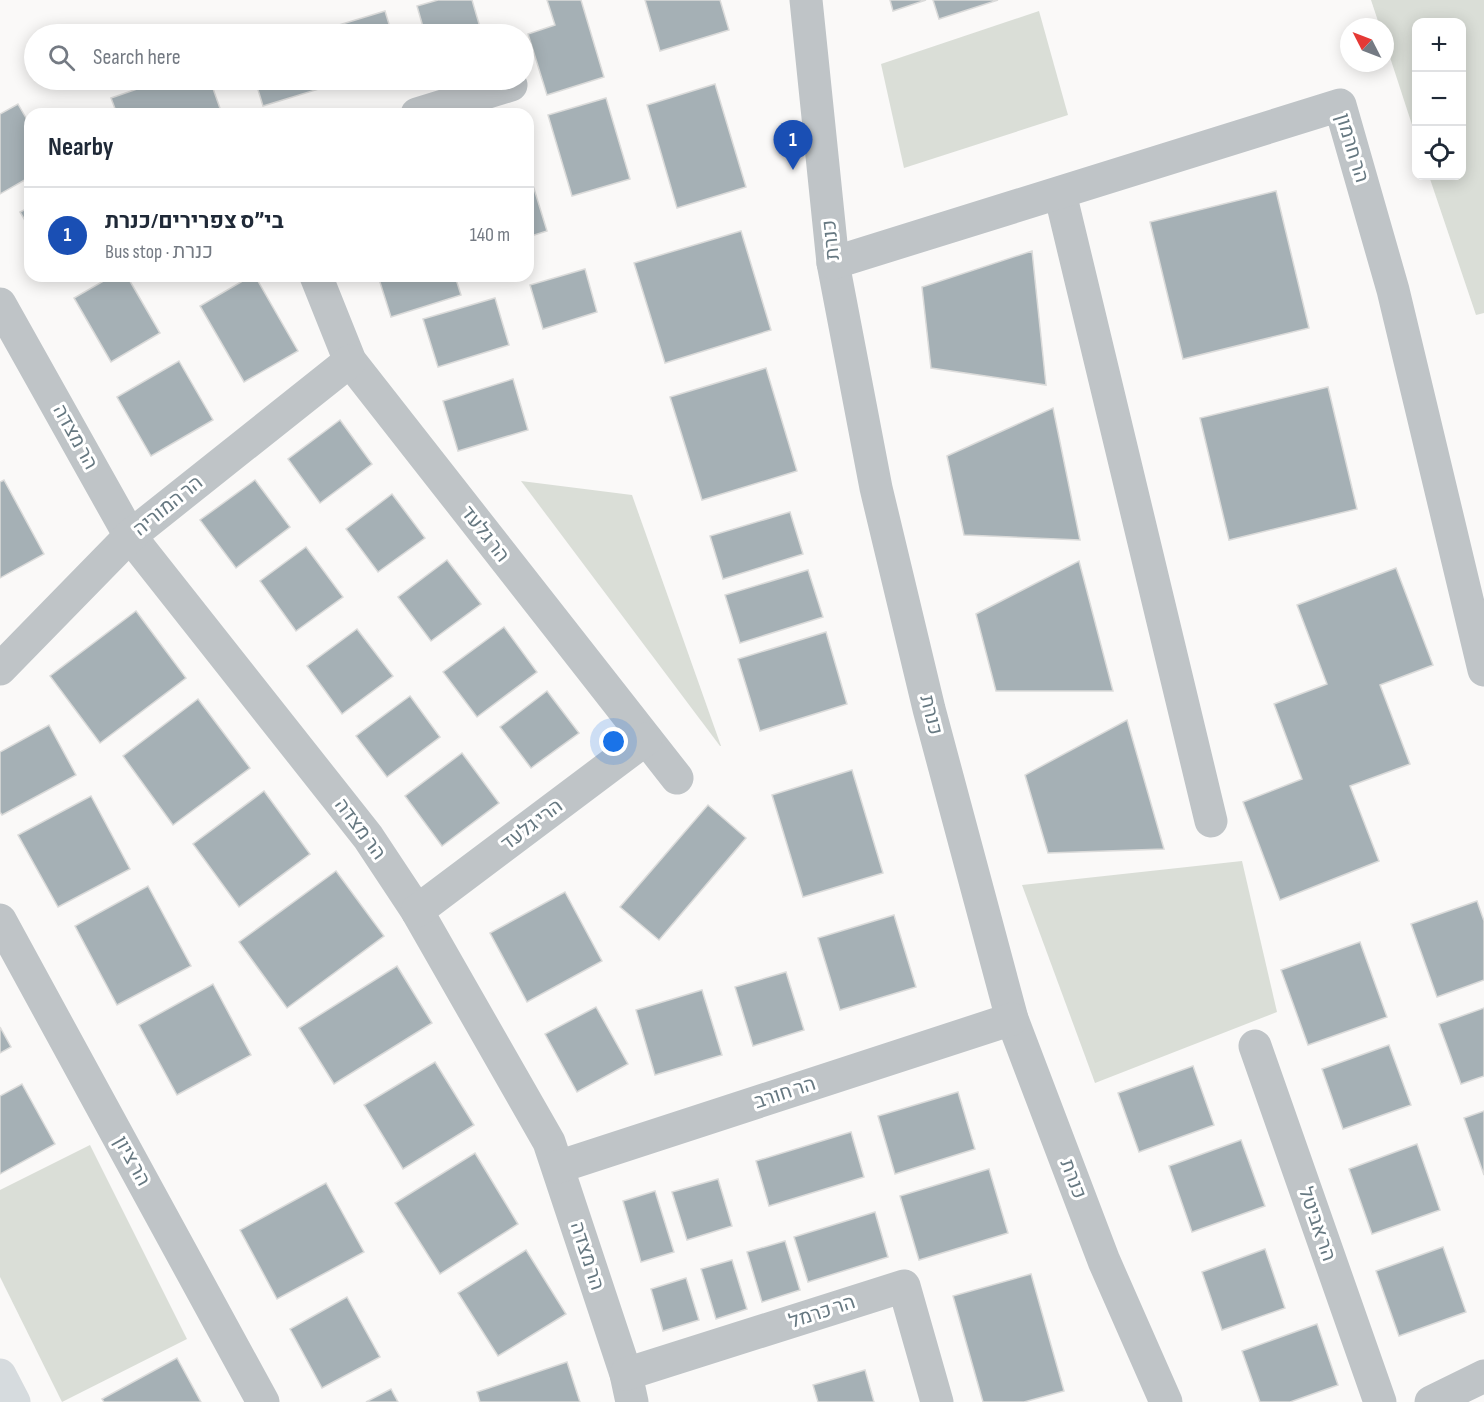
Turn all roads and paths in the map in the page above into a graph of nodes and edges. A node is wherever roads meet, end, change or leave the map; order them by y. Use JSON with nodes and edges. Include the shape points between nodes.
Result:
{"nodes":[{"id":1,"x":806,"y":0,"type":"edge"},
{"id":2,"x":495,"y":90,"type":"edge"},
{"id":3,"x":436,"y":108,"type":"edge"},
{"id":4,"x":1060,"y":193,"type":"junction"},
{"id":5,"x":833,"y":264,"type":"junction"},
{"id":6,"x":318,"y":282,"type":"edge"},
{"id":7,"x":0,"y":304,"type":"edge"},
{"id":8,"x":350,"y":361,"type":"junction"},
{"id":9,"x":130,"y":536,"type":"junction"},
{"id":10,"x":0,"y":669,"type":"edge"},
{"id":11,"x":1484,"y":670,"type":"edge"},
{"id":12,"x":646,"y":739,"type":"junction"},
{"id":13,"x":677,"y":778,"type":"dead end"},
{"id":14,"x":1211,"y":820,"type":"dead end"},
{"id":15,"x":417,"y":911,"type":"junction"},
{"id":16,"x":0,"y":920,"type":"edge"},
{"id":17,"x":1012,"y":1019,"type":"junction"},
{"id":18,"x":1255,"y":1046,"type":"dead end"},
{"id":19,"x":558,"y":1167,"type":"junction"},
{"id":20,"x":0,"y":1375,"type":"edge"},
{"id":21,"x":1484,"y":1377,"type":"edge"},
{"id":22,"x":629,"y":1388,"type":"edge"},
{"id":23,"x":14,"y":1402,"type":"edge"},
{"id":24,"x":263,"y":1402,"type":"edge"},
{"id":25,"x":937,"y":1402,"type":"edge"},
{"id":26,"x":1166,"y":1402,"type":"edge"},
{"id":27,"x":1380,"y":1402,"type":"edge"},
{"id":28,"x":1431,"y":1402,"type":"edge"}],
"edges":[{"from":1,"to":5,"type":"street","name":"כנרת"},
{"from":2,"to":3,"type":"street"},
{"from":4,"to":5,"type":"street","name":"הר חרמון"},
{"from":4,"to":11,"type":"street","name":"הר חרמון","via":[[1340,105],[1393,290]]},
{"from":4,"to":14,"type":"street"},
{"from":5,"to":17,"type":"street","name":"כנרת","via":[[876,488],[929,708]]},
{"from":6,"to":8,"type":"street","name":"הר גלעד"},
{"from":7,"to":9,"type":"street","name":"הר מצדה"},
{"from":8,"to":9,"type":"street","name":"הר המוריה"},
{"from":8,"to":12,"type":"street","name":"הר גלעד"},
{"from":9,"to":10,"type":"street","name":"הר המוריה"},
{"from":9,"to":15,"type":"street","name":"הר מצדה","via":[[368,837]]},
{"from":12,"to":13,"type":"street","name":"הר גלעד"},
{"from":12,"to":15,"type":"street","name":"הרי גלעד"},
{"from":15,"to":19,"type":"street","name":"הר מצדה","via":[[549,1142]]},
{"from":16,"to":24,"type":"street","name":"הר ציון"},
{"from":17,"to":19,"type":"street","name":"הר חורב"},
{"from":17,"to":26,"type":"street","name":"כנרת","via":[[1104,1261]]},
{"from":18,"to":27,"type":"street","name":"הר אביטל"},
{"from":19,"to":22,"type":"street","name":"הר מצדה"},
{"from":20,"to":23,"type":"main road"},
{"from":21,"to":28,"type":"street"},
{"from":22,"to":25,"type":"street","name":"הר כרמל","via":[[904,1286]]}]}
